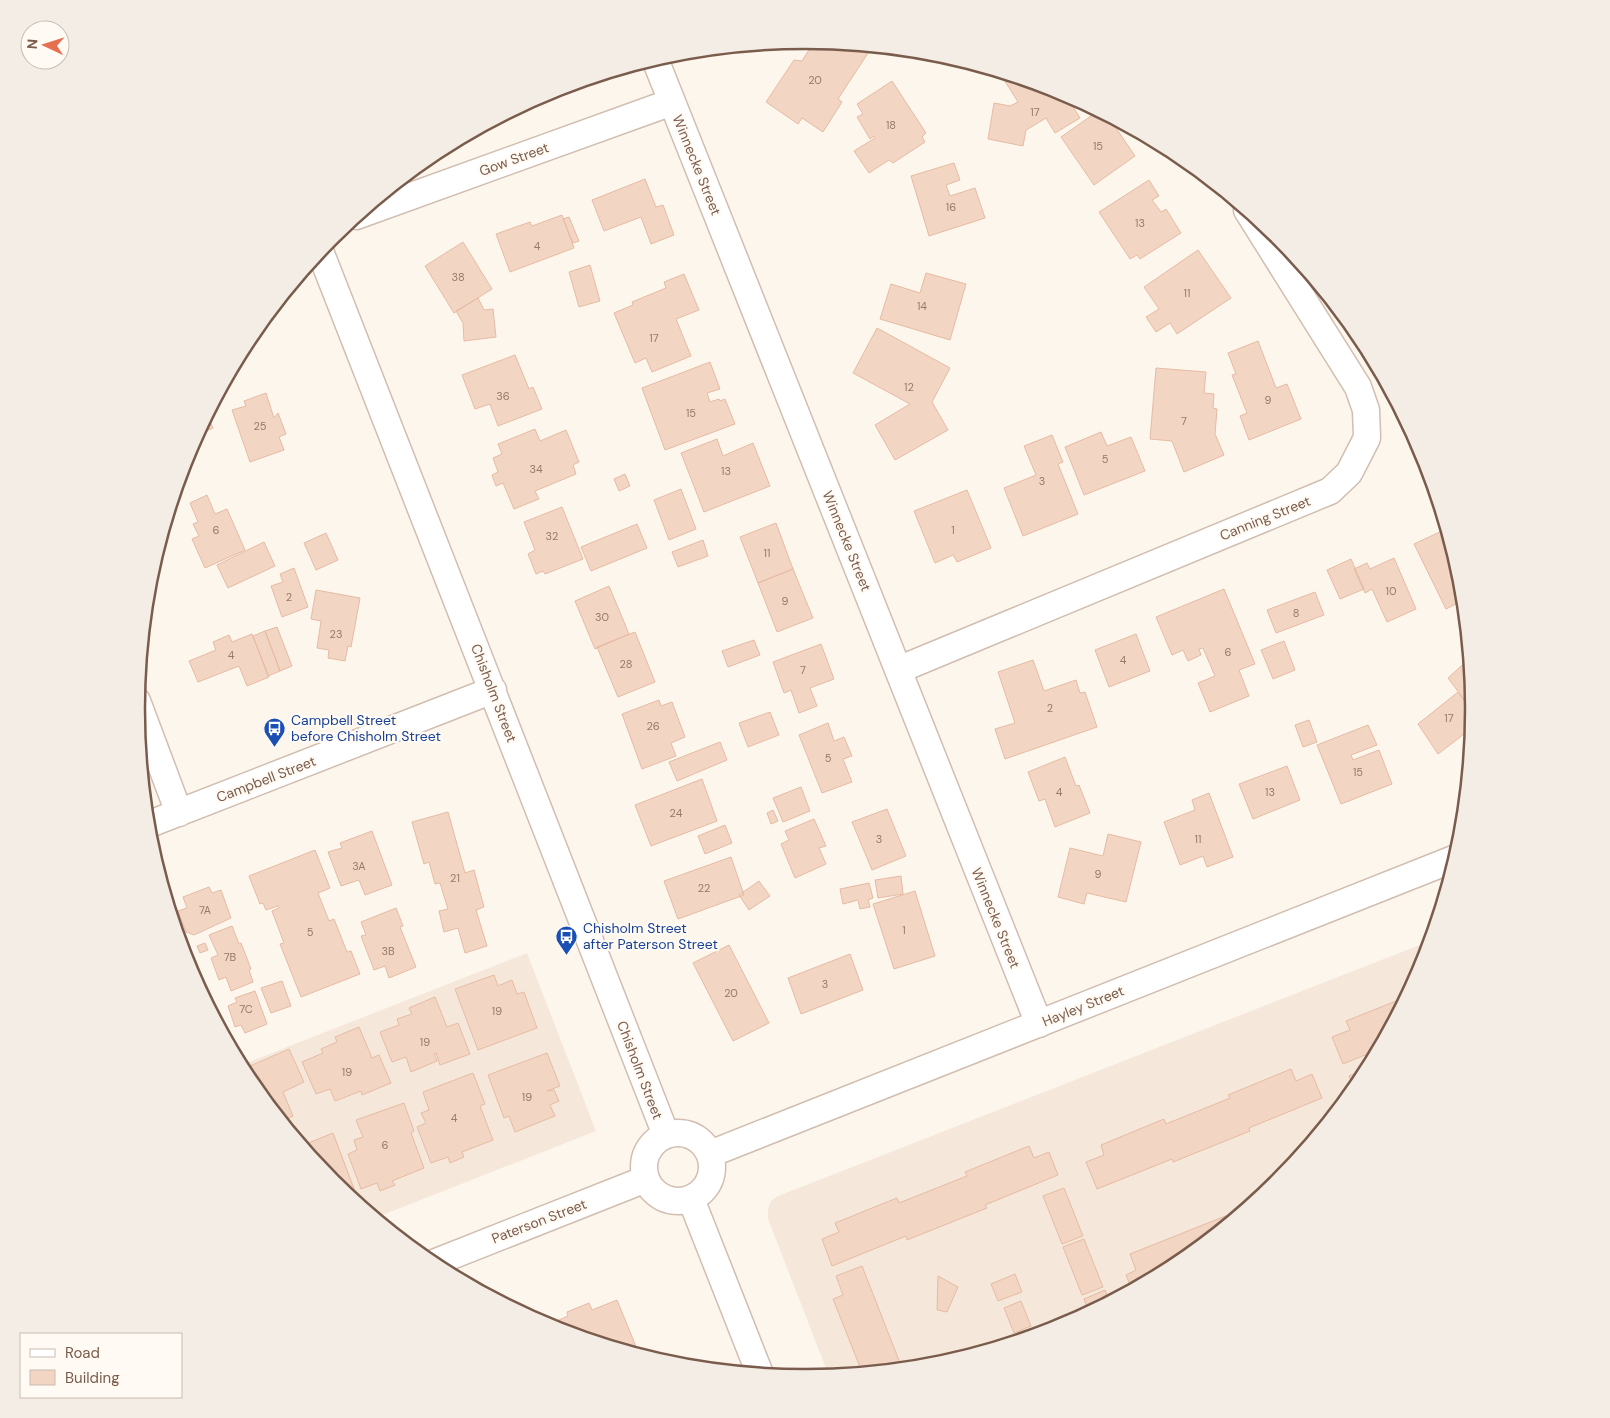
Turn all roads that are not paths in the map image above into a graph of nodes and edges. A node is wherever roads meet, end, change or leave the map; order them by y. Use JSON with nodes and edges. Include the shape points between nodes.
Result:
{"nodes":[{"id":1,"x":658,"y":65,"type":"edge"},
{"id":2,"x":672,"y":102,"type":"junction"},
{"id":3,"x":374,"y":209,"type":"edge"},
{"id":4,"x":1261,"y":232,"type":"edge"},
{"id":5,"x":323,"y":259,"type":"edge"},
{"id":6,"x":898,"y":670,"type":"junction"},
{"id":7,"x":493,"y":690,"type":"junction"},
{"id":8,"x":145,"y":724,"type":"edge"},
{"id":9,"x":179,"y":813,"type":"junction"},
{"id":10,"x":154,"y":822,"type":"edge"},
{"id":11,"x":1447,"y":861,"type":"edge"},
{"id":12,"x":1038,"y":1024,"type":"junction"},
{"id":13,"x":666,"y":1135,"type":"junction"},
{"id":14,"x":710,"y":1154,"type":"junction"},
{"id":15,"x":646,"y":1179,"type":"junction"},
{"id":16,"x":691,"y":1199,"type":"junction"},
{"id":17,"x":441,"y":1260,"type":"edge"},
{"id":18,"x":757,"y":1368,"type":"edge"}],
"edges":[{"from":1,"to":2,"type":"street","name":"Winnecke Street"},
{"from":2,"to":3,"type":"street","name":"Gow Street"},
{"from":2,"to":6,"type":"street","name":"Winnecke Street"},
{"from":4,"to":6,"type":"street","name":"Canning Street","via":[[1358,387],[1366,410],[1367,438],[1349,473],[1330,491]]},
{"from":5,"to":7,"type":"street","name":"Chisholm Street"},
{"from":6,"to":12,"type":"street","name":"Winnecke Street"},
{"from":7,"to":9,"type":"street","name":"Campbell Street"},
{"from":7,"to":13,"type":"street","name":"Chisholm Street"},
{"from":8,"to":9,"type":"street"},
{"from":9,"to":10,"type":"street","name":"Campbell Street"},
{"from":11,"to":12,"type":"street","name":"Hayley Street"},
{"from":12,"to":14,"type":"street","name":"Hayley Street"},
{"from":13,"to":14,"type":"street","via":[[687,1134]]},
{"from":13,"to":15,"type":"street","via":[[649,1148],[644,1164]]},
{"from":14,"to":16,"type":"street","via":[[712,1175],[701,1193]]},
{"from":15,"to":16,"type":"street","via":[[660,1196],[681,1202]]},
{"from":15,"to":17,"type":"street","name":"Paterson Street"},
{"from":16,"to":18,"type":"street"}]}
